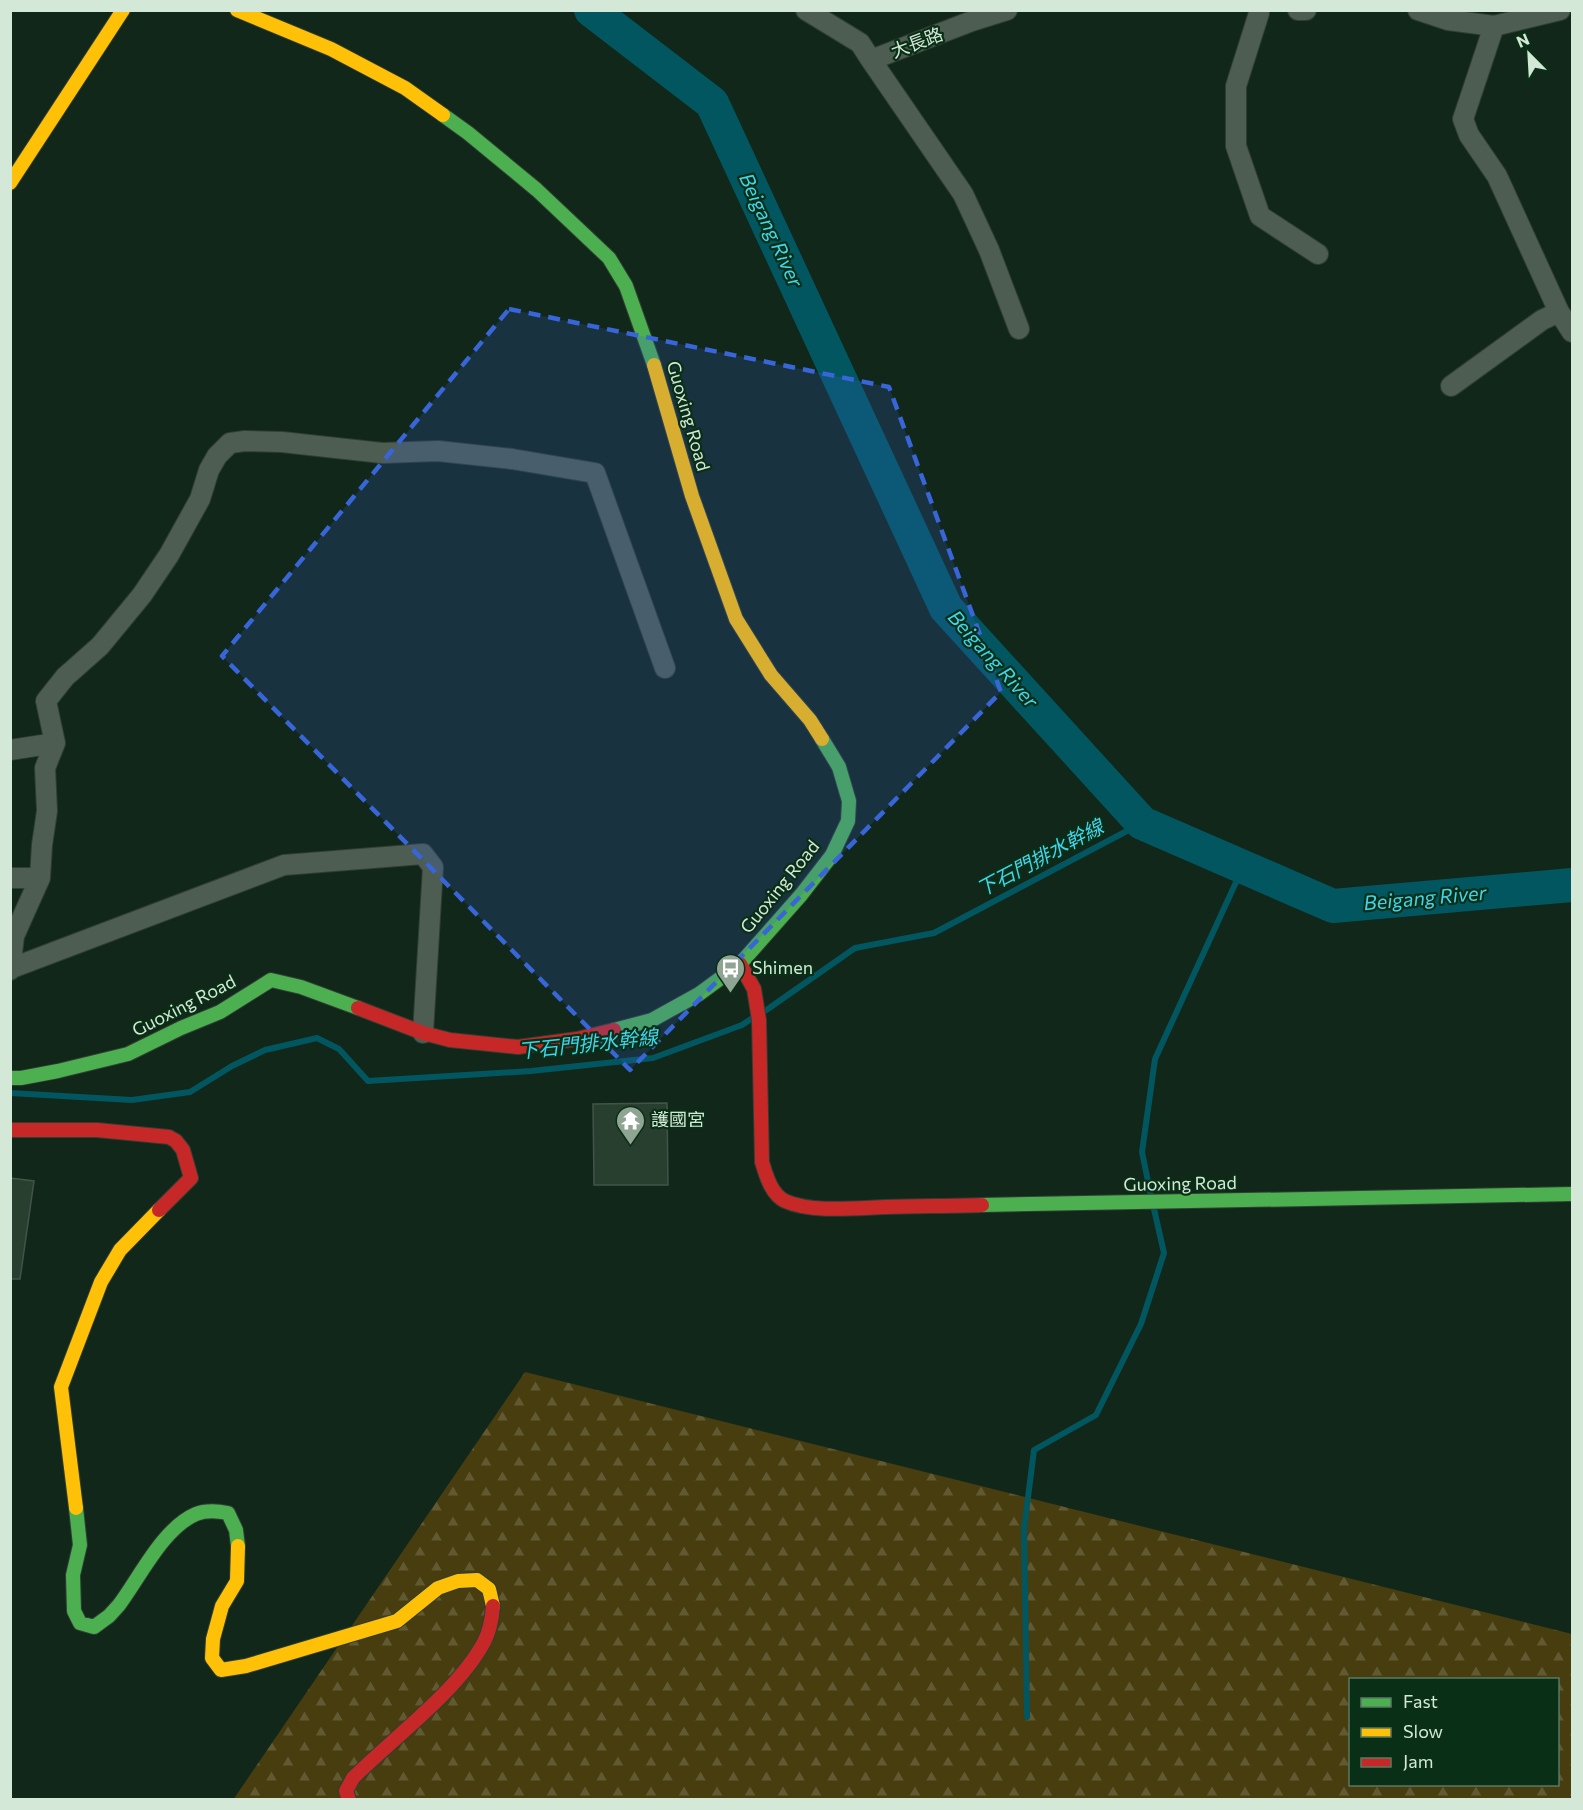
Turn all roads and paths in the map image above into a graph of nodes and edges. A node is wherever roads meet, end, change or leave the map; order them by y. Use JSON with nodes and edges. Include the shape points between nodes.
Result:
{"nodes":[{"id":1,"x":123,"y":10,"type":"edge"},
{"id":2,"x":237,"y":10,"type":"edge"},
{"id":3,"x":806,"y":10,"type":"edge"},
{"id":4,"x":1007,"y":10,"type":"edge"},
{"id":5,"x":1298,"y":10,"type":"edge"},
{"id":6,"x":1418,"y":10,"type":"edge"},
{"id":7,"x":1560,"y":10,"type":"edge"},
{"id":8,"x":1257,"y":11,"type":"edge"},
{"id":9,"x":1305,"y":11,"type":"edge"},
{"id":10,"x":1494,"y":26,"type":"junction"},
{"id":11,"x":871,"y":60,"type":"junction"},
{"id":12,"x":10,"y":183,"type":"edge"},
{"id":13,"x":1318,"y":254,"type":"dead end"},
{"id":14,"x":1559,"y":312,"type":"junction"},
{"id":15,"x":1019,"y":328,"type":"dead end"},
{"id":16,"x":1572,"y":332,"type":"edge"},
{"id":17,"x":1451,"y":386,"type":"dead end"},
{"id":18,"x":665,"y":668,"type":"dead end"},
{"id":19,"x":55,"y":743,"type":"junction"},
{"id":20,"x":10,"y":750,"type":"edge"},
{"id":21,"x":10,"y":878,"type":"edge"},
{"id":22,"x":40,"y":878,"type":"junction"},
{"id":23,"x":740,"y":964,"type":"junction"},
{"id":24,"x":11,"y":969,"type":"edge"},
{"id":25,"x":423,"y":1033,"type":"junction"},
{"id":26,"x":10,"y":1078,"type":"edge"},
{"id":27,"x":10,"y":1130,"type":"edge"},
{"id":28,"x":1572,"y":1194,"type":"edge"},
{"id":29,"x":348,"y":1800,"type":"edge"}],
"edges":[{"from":1,"to":12,"type":"street"},
{"from":2,"to":23,"type":"street","name":"Guoxing Road","via":[[331,49],[405,88],[537,190],[609,258],[626,286],[735,619],[771,675],[810,720],[835,759],[849,801],[848,821],[832,855]]},
{"from":3,"to":11,"type":"street","name":"大長路","via":[[860,43]]},
{"from":4,"to":11,"type":"street","name":"大長路"},
{"from":5,"to":9,"type":"street"},
{"from":6,"to":10,"type":"street","via":[[1448,20]]},
{"from":7,"to":10,"type":"street"},
{"from":8,"to":13,"type":"street","via":[[1236,86],[1236,146],[1260,216]]},
{"from":10,"to":14,"type":"street","via":[[1463,119],[1468,135],[1497,176]]},
{"from":11,"to":15,"type":"street","via":[[963,194]]},
{"from":14,"to":16,"type":"street"},
{"from":14,"to":17,"type":"street","via":[[1542,320]]},
{"from":18,"to":19,"type":"street","via":[[595,473],[438,451],[382,453],[245,441],[230,443],[217,456],[200,499],[170,555],[142,596],[46,701]]},
{"from":19,"to":20,"type":"street"},
{"from":19,"to":22,"type":"street","via":[[45,768],[47,811]]},
{"from":21,"to":22,"type":"street"},
{"from":22,"to":24,"type":"street","via":[[14,936]]},
{"from":23,"to":25,"type":"street","name":"Guoxing Road","via":[[699,994],[652,1020],[577,1039],[518,1047]]},
{"from":23,"to":28,"type":"street","name":"Guoxing Road","via":[[754,989],[759,1020],[762,1162],[768,1181],[784,1200],[817,1207],[901,1207]]},
{"from":24,"to":25,"type":"street","via":[[284,865],[423,854],[433,867]]},
{"from":25,"to":26,"type":"street","name":"Guoxing Road","via":[[301,987],[271,980],[220,1012],[128,1054]]},
{"from":27,"to":29,"type":"street","via":[[63,1128],[172,1138],[189,1160],[190,1178],[120,1250],[101,1282],[61,1387],[80,1545],[73,1575],[74,1611],[80,1623],[94,1626],[110,1615],[180,1524],[195,1514],[211,1511],[228,1513],[236,1530],[238,1550],[237,1581],[222,1606],[213,1640],[212,1658],[221,1670],[397,1621],[438,1588],[458,1581],[477,1580],[489,1589],[493,1609],[489,1626],[470,1665],[353,1778],[346,1791]]}]}
